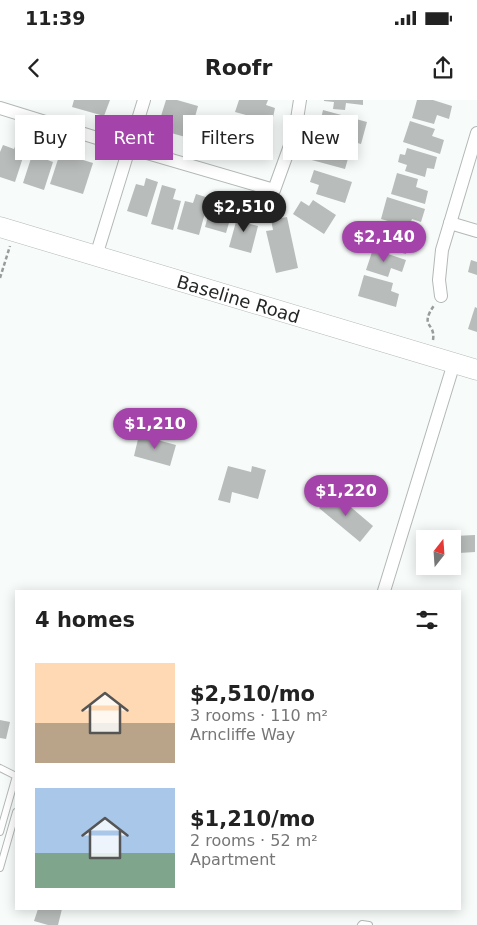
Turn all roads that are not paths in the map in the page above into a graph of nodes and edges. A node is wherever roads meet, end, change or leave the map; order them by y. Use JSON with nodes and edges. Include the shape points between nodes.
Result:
{"nodes":[{"id":1,"x":144,"y":100,"type":"edge"},
{"id":2,"x":300,"y":100,"type":"edge"},
{"id":3,"x":0,"y":108,"type":"edge"},
{"id":4,"x":139,"y":115,"type":"edge"},
{"id":5,"x":477,"y":133,"type":"edge"},
{"id":6,"x":95,"y":137,"type":"edge"},
{"id":7,"x":125,"y":160,"type":"edge"},
{"id":8,"x":170,"y":160,"type":"edge"},
{"id":9,"x":450,"y":223,"type":"junction"},
{"id":10,"x":7,"y":230,"type":"edge"},
{"id":11,"x":477,"y":231,"type":"edge"},
{"id":12,"x":96,"y":256,"type":"junction"},
{"id":13,"x":441,"y":296,"type":"road end"},
{"id":14,"x":454,"y":363,"type":"junction"},
{"id":15,"x":477,"y":370,"type":"edge"},
{"id":16,"x":384,"y":590,"type":"edge"},
{"id":17,"x":0,"y":768,"type":"edge"},
{"id":18,"x":15,"y":776,"type":"edge"},
{"id":19,"x":15,"y":780,"type":"edge"},
{"id":20,"x":15,"y":816,"type":"edge"},
{"id":21,"x":0,"y":832,"type":"edge"},
{"id":22,"x":0,"y":868,"type":"edge"},
{"id":23,"x":361,"y":925,"type":"edge"},
{"id":24,"x":369,"y":925,"type":"edge"}],
"edges":[{"from":1,"to":4,"type":"street"},
{"from":2,"to":8,"type":"street","via":[[295,132],[274,190]]},
{"from":3,"to":6,"type":"street"},
{"from":5,"to":9,"type":"street"},
{"from":7,"to":12,"type":"street"},
{"from":9,"to":11,"type":"street"},
{"from":9,"to":13,"type":"street","via":[[440,265]]},
{"from":10,"to":12,"type":"main road","name":"Baseline Road"},
{"from":12,"to":14,"type":"main road","name":"Baseline Road"},
{"from":14,"to":15,"type":"main road","name":"Baseline Road"},
{"from":14,"to":16,"type":"street"},
{"from":17,"to":18,"type":"lane"},
{"from":19,"to":21,"type":"lane"},
{"from":20,"to":22,"type":"lane"},
{"from":23,"to":24,"type":"lane"}]}
